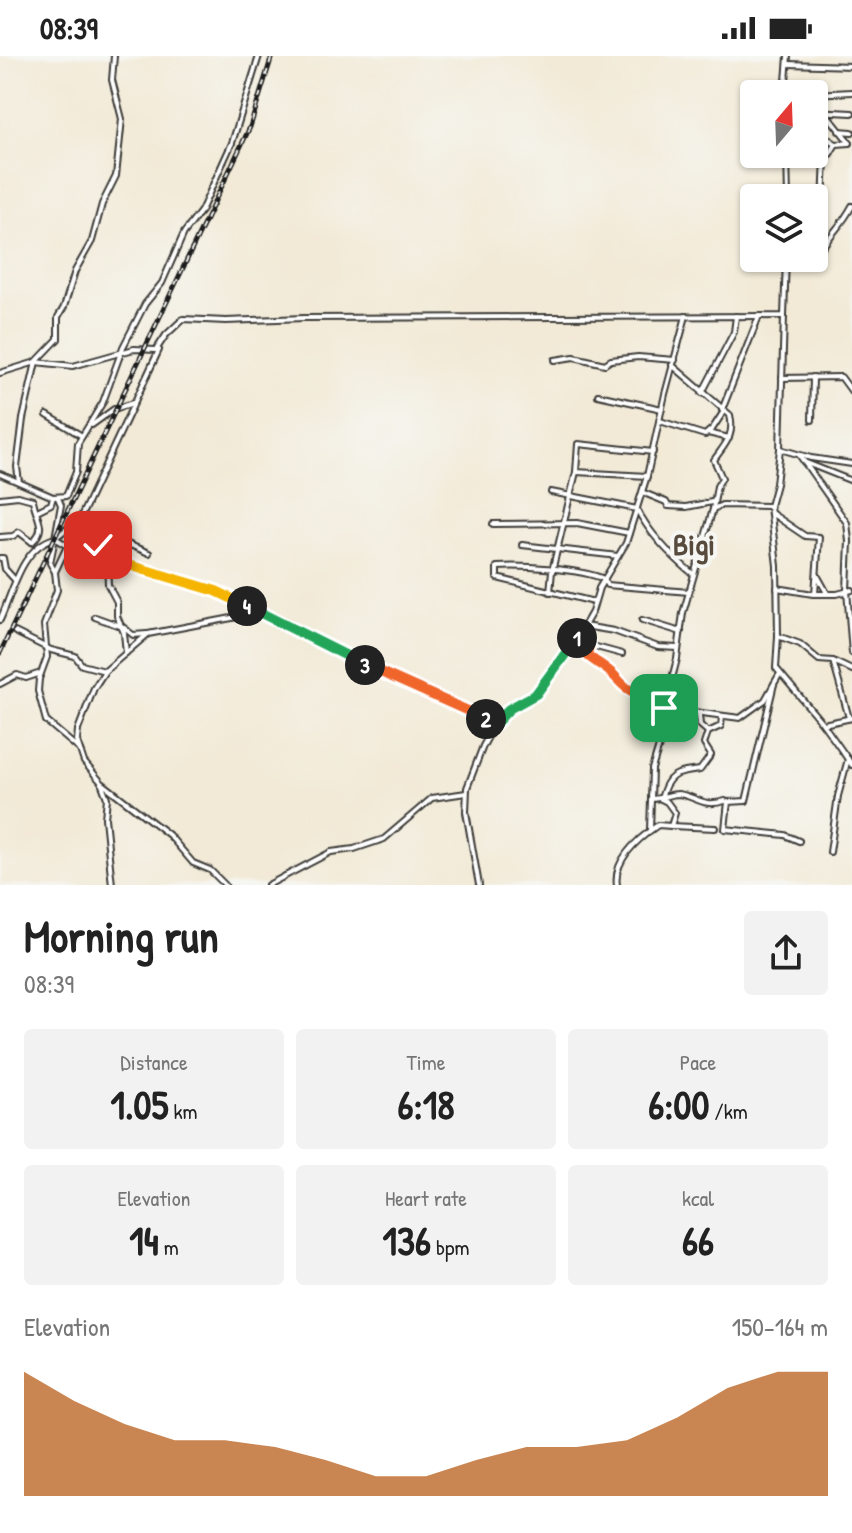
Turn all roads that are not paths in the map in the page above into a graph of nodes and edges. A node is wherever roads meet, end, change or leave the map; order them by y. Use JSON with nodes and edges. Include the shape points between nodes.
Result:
{"nodes":[{"id":1,"x":114,"y":56,"type":"edge"},
{"id":2,"x":259,"y":56,"type":"edge"},
{"id":3,"x":788,"y":56,"type":"edge"},
{"id":4,"x":788,"y":64,"type":"junction"},
{"id":5,"x":852,"y":66,"type":"edge"},
{"id":6,"x":787,"y":80,"type":"edge"},
{"id":7,"x":852,"y":92,"type":"edge"},
{"id":8,"x":828,"y":93,"type":"edge"},
{"id":9,"x":828,"y":113,"type":"edge"},
{"id":10,"x":852,"y":113,"type":"edge"},
{"id":11,"x":828,"y":116,"type":"edge"},
{"id":12,"x":839,"y":131,"type":"junction"},
{"id":13,"x":852,"y":132,"type":"edge"},
{"id":14,"x":828,"y":139,"type":"edge"},
{"id":15,"x":836,"y":144,"type":"junction"},
{"id":16,"x":851,"y":144,"type":"edge"},
{"id":17,"x":828,"y":153,"type":"edge"},
{"id":18,"x":852,"y":206,"type":"edge"},
{"id":19,"x":828,"y":237,"type":"edge"},
{"id":20,"x":786,"y":272,"type":"edge"},
{"id":21,"x":686,"y":316,"type":"junction"},
{"id":22,"x":736,"y":316,"type":"junction"},
{"id":23,"x":759,"y":316,"type":"junction"},
{"id":24,"x":784,"y":316,"type":"junction"},
{"id":25,"x":161,"y":346,"type":"junction"},
{"id":26,"x":120,"y":354,"type":"junction"},
{"id":27,"x":555,"y":360,"type":"dead end"},
{"id":28,"x":36,"y":362,"type":"junction"},
{"id":29,"x":674,"y":363,"type":"junction"},
{"id":30,"x":0,"y":373,"type":"edge"},
{"id":31,"x":813,"y":377,"type":"junction"},
{"id":32,"x":782,"y":378,"type":"junction"},
{"id":33,"x":852,"y":392,"type":"edge"},
{"id":34,"x":702,"y":393,"type":"junction"},
{"id":35,"x":598,"y":395,"type":"dead end"},
{"id":36,"x":134,"y":403,"type":"junction"},
{"id":37,"x":662,"y":409,"type":"junction"},
{"id":38,"x":723,"y":410,"type":"junction"},
{"id":39,"x":47,"y":415,"type":"dead end"},
{"id":40,"x":812,"y":420,"type":"dead end"},
{"id":41,"x":660,"y":421,"type":"junction"},
{"id":42,"x":90,"y":426,"type":"junction"},
{"id":43,"x":708,"y":433,"type":"junction"},
{"id":44,"x":82,"y":436,"type":"junction"},
{"id":45,"x":730,"y":439,"type":"junction"},
{"id":46,"x":780,"y":449,"type":"junction"},
{"id":47,"x":653,"y":452,"type":"junction"},
{"id":48,"x":801,"y":458,"type":"junction"},
{"id":49,"x":852,"y":464,"type":"edge"},
{"id":50,"x":576,"y":472,"type":"junction"},
{"id":51,"x":0,"y":474,"type":"edge"},
{"id":52,"x":647,"y":476,"type":"junction"},
{"id":53,"x":852,"y":481,"type":"edge"},
{"id":54,"x":19,"y":482,"type":"junction"},
{"id":55,"x":551,"y":492,"type":"dead end"},
{"id":56,"x":643,"y":492,"type":"junction"},
{"id":57,"x":55,"y":497,"type":"junction"},
{"id":58,"x":571,"y":497,"type":"junction"},
{"id":59,"x":0,"y":498,"type":"edge"},
{"id":60,"x":712,"y":502,"type":"junction"},
{"id":61,"x":770,"y":506,"type":"junction"},
{"id":62,"x":637,"y":509,"type":"junction"},
{"id":63,"x":713,"y":509,"type":"junction"},
{"id":64,"x":37,"y":511,"type":"junction"},
{"id":65,"x":771,"y":513,"type":"junction"},
{"id":66,"x":78,"y":520,"type":"junction"},
{"id":67,"x":493,"y":524,"type":"dead end"},
{"id":68,"x":564,"y":524,"type":"junction"},
{"id":69,"x":85,"y":526,"type":"junction"},
{"id":70,"x":848,"y":532,"type":"junction"},
{"id":71,"x":629,"y":533,"type":"junction"},
{"id":72,"x":0,"y":537,"type":"edge"},
{"id":73,"x":55,"y":538,"type":"junction"},
{"id":74,"x":852,"y":540,"type":"edge"},
{"id":75,"x":32,"y":542,"type":"junction"},
{"id":76,"x":39,"y":545,"type":"junction"},
{"id":77,"x":522,"y":545,"type":"dead end"},
{"id":78,"x":68,"y":546,"type":"junction"},
{"id":79,"x":558,"y":548,"type":"junction"},
{"id":80,"x":149,"y":553,"type":"dead end"},
{"id":81,"x":618,"y":556,"type":"junction"},
{"id":82,"x":0,"y":558,"type":"edge"},
{"id":83,"x":107,"y":558,"type":"junction"},
{"id":84,"x":552,"y":571,"type":"junction"},
{"id":85,"x":55,"y":572,"type":"junction"},
{"id":86,"x":693,"y":574,"type":"junction"},
{"id":87,"x":817,"y":575,"type":"junction"},
{"id":88,"x":604,"y":579,"type":"junction"},
{"id":89,"x":15,"y":580,"type":"junction"},
{"id":90,"x":777,"y":588,"type":"junction"},
{"id":91,"x":849,"y":590,"type":"edge"},
{"id":92,"x":550,"y":592,"type":"junction"},
{"id":93,"x":689,"y":592,"type":"junction"},
{"id":94,"x":827,"y":593,"type":"junction"},
{"id":95,"x":815,"y":594,"type":"junction"},
{"id":96,"x":594,"y":602,"type":"junction"},
{"id":97,"x":267,"y":616,"type":"junction"},
{"id":98,"x":95,"y":617,"type":"dead end"},
{"id":99,"x":0,"y":620,"type":"edge"},
{"id":100,"x":642,"y":620,"type":"dead end"},
{"id":101,"x":584,"y":626,"type":"junction"},
{"id":102,"x":123,"y":627,"type":"junction"},
{"id":103,"x":15,"y":632,"type":"dead end"},
{"id":104,"x":681,"y":632,"type":"junction"},
{"id":105,"x":148,"y":634,"type":"junction"},
{"id":106,"x":778,"y":636,"type":"junction"},
{"id":107,"x":576,"y":637,"type":"junction"},
{"id":108,"x":589,"y":645,"type":"junction"},
{"id":109,"x":45,"y":646,"type":"junction"},
{"id":110,"x":678,"y":648,"type":"junction"},
{"id":111,"x":126,"y":653,"type":"junction"},
{"id":112,"x":852,"y":653,"type":"edge"},
{"id":113,"x":622,"y":654,"type":"dead end"},
{"id":114,"x":833,"y":661,"type":"junction"},
{"id":115,"x":852,"y":670,"type":"edge"},
{"id":116,"x":105,"y":671,"type":"junction"},
{"id":117,"x":41,"y":673,"type":"junction"},
{"id":118,"x":779,"y":675,"type":"junction"},
{"id":119,"x":0,"y":684,"type":"edge"},
{"id":120,"x":774,"y":684,"type":"junction"},
{"id":121,"x":667,"y":697,"type":"junction"},
{"id":122,"x":664,"y":708,"type":"junction"},
{"id":123,"x":699,"y":715,"type":"junction"},
{"id":124,"x":722,"y":717,"type":"junction"},
{"id":125,"x":850,"y":718,"type":"edge"},
{"id":126,"x":495,"y":724,"type":"junction"},
{"id":127,"x":823,"y":724,"type":"junction"},
{"id":128,"x":708,"y":732,"type":"junction"},
{"id":129,"x":79,"y":749,"type":"junction"},
{"id":130,"x":848,"y":759,"type":"junction"},
{"id":131,"x":852,"y":765,"type":"edge"},
{"id":132,"x":102,"y":783,"type":"junction"},
{"id":133,"x":466,"y":793,"type":"junction"},
{"id":134,"x":651,"y":799,"type":"junction"},
{"id":135,"x":661,"y":799,"type":"junction"},
{"id":136,"x":725,"y":801,"type":"dead end"},
{"id":137,"x":671,"y":826,"type":"junction"},
{"id":138,"x":715,"y":828,"type":"dead end"},
{"id":139,"x":650,"y":830,"type":"junction"},
{"id":140,"x":799,"y":841,"type":"dead end"},
{"id":141,"x":830,"y":852,"type":"dead end"},
{"id":142,"x":112,"y":885,"type":"edge"},
{"id":143,"x":225,"y":885,"type":"edge"},
{"id":144,"x":268,"y":885,"type":"edge"},
{"id":145,"x":479,"y":885,"type":"edge"},
{"id":146,"x":617,"y":885,"type":"edge"}],
"edges":[{"from":1,"to":28,"type":"street","via":[[112,80],[122,119],[116,176],[58,317],[58,339]]},
{"from":2,"to":26,"type":"street","via":[[232,143],[201,211]]},
{"from":3,"to":4,"type":"street"},
{"from":4,"to":5,"type":"street"},
{"from":4,"to":6,"type":"street"},
{"from":7,"to":8,"type":"street"},
{"from":9,"to":10,"type":"street"},
{"from":11,"to":12,"type":"street"},
{"from":12,"to":13,"type":"street"},
{"from":12,"to":16,"type":"street"},
{"from":14,"to":15,"type":"street"},
{"from":15,"to":16,"type":"street"},
{"from":15,"to":17,"type":"street"},
{"from":18,"to":19,"type":"street"},
{"from":20,"to":24,"type":"street"},
{"from":21,"to":22,"type":"street"},
{"from":21,"to":25,"type":"street","via":[[183,319]]},
{"from":21,"to":29,"type":"street"},
{"from":22,"to":23,"type":"street"},
{"from":22,"to":34,"type":"street","via":[[734,332]]},
{"from":23,"to":24,"type":"street"},
{"from":23,"to":38,"type":"street"},
{"from":24,"to":32,"type":"street"},
{"from":25,"to":26,"type":"street"},
{"from":25,"to":36,"type":"street"},
{"from":26,"to":28,"type":"street","via":[[73,366]]},
{"from":26,"to":42,"type":"street"},
{"from":27,"to":29,"type":"street"},
{"from":28,"to":30,"type":"street"},
{"from":28,"to":54,"type":"street","via":[[23,419]]},
{"from":29,"to":34,"type":"street"},
{"from":29,"to":37,"type":"street"},
{"from":31,"to":32,"type":"street"},
{"from":31,"to":33,"type":"street","via":[[841,377]]},
{"from":31,"to":40,"type":"street"},
{"from":32,"to":46,"type":"street"},
{"from":34,"to":38,"type":"street"},
{"from":35,"to":37,"type":"street"},
{"from":36,"to":42,"type":"street"},
{"from":36,"to":66,"type":"street"},
{"from":37,"to":41,"type":"street"},
{"from":38,"to":43,"type":"street"},
{"from":38,"to":45,"type":"street","via":[[731,420]]},
{"from":39,"to":44,"type":"street"},
{"from":41,"to":43,"type":"street"},
{"from":41,"to":47,"type":"street"},
{"from":42,"to":44,"type":"street"},
{"from":43,"to":45,"type":"street"},
{"from":44,"to":57,"type":"street","via":[[66,496]]},
{"from":45,"to":60,"type":"street","via":[[714,460],[722,478]]},
{"from":46,"to":48,"type":"street"},
{"from":46,"to":61,"type":"street"},
{"from":47,"to":50,"type":"street","via":[[580,442]]},
{"from":47,"to":52,"type":"street"},
{"from":48,"to":49,"type":"street"},
{"from":48,"to":53,"type":"street"},
{"from":48,"to":70,"type":"street"},
{"from":50,"to":52,"type":"street"},
{"from":50,"to":58,"type":"street"},
{"from":51,"to":54,"type":"street"},
{"from":52,"to":56,"type":"street"},
{"from":54,"to":57,"type":"street"},
{"from":55,"to":58,"type":"street"},
{"from":56,"to":60,"type":"street","via":[[668,506]]},
{"from":56,"to":62,"type":"street"},
{"from":57,"to":64,"type":"street"},
{"from":57,"to":73,"type":"street","via":[[61,505]]},
{"from":58,"to":62,"type":"street"},
{"from":58,"to":68,"type":"street"},
{"from":59,"to":64,"type":"street","via":[[33,500]]},
{"from":60,"to":63,"type":"street"},
{"from":61,"to":63,"type":"street"},
{"from":61,"to":65,"type":"street"},
{"from":62,"to":71,"type":"street"},
{"from":62,"to":86,"type":"street","via":[[646,528]]},
{"from":63,"to":86,"type":"street"},
{"from":64,"to":75,"type":"street","via":[[41,533]]},
{"from":65,"to":87,"type":"street","via":[[805,536],[819,537]]},
{"from":65,"to":90,"type":"street"},
{"from":66,"to":69,"type":"street"},
{"from":66,"to":73,"type":"street"},
{"from":66,"to":78,"type":"street"},
{"from":67,"to":68,"type":"street"},
{"from":68,"to":71,"type":"street"},
{"from":68,"to":79,"type":"street"},
{"from":69,"to":80,"type":"street"},
{"from":69,"to":83,"type":"street"},
{"from":70,"to":74,"type":"street"},
{"from":70,"to":91,"type":"street"},
{"from":71,"to":81,"type":"street"},
{"from":72,"to":75,"type":"street","via":[[19,532]]},
{"from":73,"to":76,"type":"street"},
{"from":73,"to":78,"type":"street"},
{"from":73,"to":85,"type":"street","via":[[50,563]]},
{"from":75,"to":76,"type":"street"},
{"from":76,"to":89,"type":"street"},
{"from":77,"to":79,"type":"street"},
{"from":78,"to":83,"type":"street"},
{"from":78,"to":85,"type":"street"},
{"from":79,"to":81,"type":"street"},
{"from":79,"to":84,"type":"street"},
{"from":81,"to":88,"type":"street"},
{"from":82,"to":89,"type":"street"},
{"from":83,"to":97,"type":"street","via":[[216,591]]},
{"from":83,"to":102,"type":"street","via":[[108,585]]},
{"from":84,"to":88,"type":"street"},
{"from":84,"to":92,"type":"street"},
{"from":84,"to":92,"type":"street","via":[[497,567],[497,578]]},
{"from":85,"to":109,"type":"street","via":[[57,590],[46,617]]},
{"from":86,"to":93,"type":"street"},
{"from":87,"to":94,"type":"street"},
{"from":87,"to":95,"type":"street"},
{"from":88,"to":93,"type":"street","via":[[607,585]]},
{"from":88,"to":96,"type":"street"},
{"from":89,"to":99,"type":"street"},
{"from":90,"to":95,"type":"street"},
{"from":90,"to":106,"type":"street"},
{"from":91,"to":94,"type":"street"},
{"from":91,"to":112,"type":"street"},
{"from":92,"to":96,"type":"street"},
{"from":93,"to":104,"type":"street"},
{"from":94,"to":95,"type":"street"},
{"from":96,"to":101,"type":"street"},
{"from":97,"to":105,"type":"street"},
{"from":97,"to":126,"type":"street"},
{"from":98,"to":102,"type":"street"},
{"from":100,"to":104,"type":"street"},
{"from":101,"to":107,"type":"street"},
{"from":101,"to":110,"type":"street"},
{"from":102,"to":105,"type":"street","via":[[133,635]]},
{"from":102,"to":111,"type":"street"},
{"from":103,"to":109,"type":"street"},
{"from":104,"to":110,"type":"street"},
{"from":105,"to":111,"type":"street"},
{"from":106,"to":114,"type":"street","via":[[800,644],[819,660]]},
{"from":106,"to":118,"type":"street"},
{"from":107,"to":108,"type":"street"},
{"from":107,"to":126,"type":"street","via":[[536,694]]},
{"from":108,"to":113,"type":"street"},
{"from":108,"to":121,"type":"street","via":[[587,655],[628,689]]},
{"from":109,"to":116,"type":"street"},
{"from":109,"to":117,"type":"street"},
{"from":110,"to":121,"type":"street"},
{"from":111,"to":116,"type":"street"},
{"from":114,"to":115,"type":"street"},
{"from":114,"to":125,"type":"street"},
{"from":116,"to":129,"type":"street","via":[[80,721]]},
{"from":117,"to":119,"type":"street","via":[[14,676]]},
{"from":117,"to":129,"type":"street","via":[[38,691],[46,721]]},
{"from":118,"to":120,"type":"street"},
{"from":118,"to":127,"type":"street"},
{"from":120,"to":124,"type":"street","via":[[765,700],[740,718]]},
{"from":120,"to":140,"type":"street","via":[[746,801],[728,802],[725,829]]},
{"from":121,"to":122,"type":"street"},
{"from":122,"to":123,"type":"street"},
{"from":122,"to":134,"type":"street"},
{"from":123,"to":124,"type":"street"},
{"from":123,"to":128,"type":"street"},
{"from":124,"to":128,"type":"street","via":[[721,726]]},
{"from":125,"to":127,"type":"street"},
{"from":126,"to":133,"type":"street"},
{"from":127,"to":130,"type":"street"},
{"from":128,"to":135,"type":"street","via":[[704,744],[711,755],[700,770],[668,779]]},
{"from":129,"to":132,"type":"street"},
{"from":130,"to":131,"type":"street"},
{"from":130,"to":141,"type":"street"},
{"from":132,"to":142,"type":"street"},
{"from":132,"to":143,"type":"street"},
{"from":133,"to":144,"type":"street","via":[[432,798],[384,839],[319,857]]},
{"from":133,"to":145,"type":"street"},
{"from":134,"to":135,"type":"street"},
{"from":134,"to":139,"type":"street"},
{"from":135,"to":136,"type":"street","via":[[678,794],[713,804]]},
{"from":135,"to":137,"type":"street","via":[[675,813]]},
{"from":137,"to":138,"type":"street"},
{"from":137,"to":139,"type":"street"},
{"from":139,"to":146,"type":"street","via":[[621,862]]}]}
